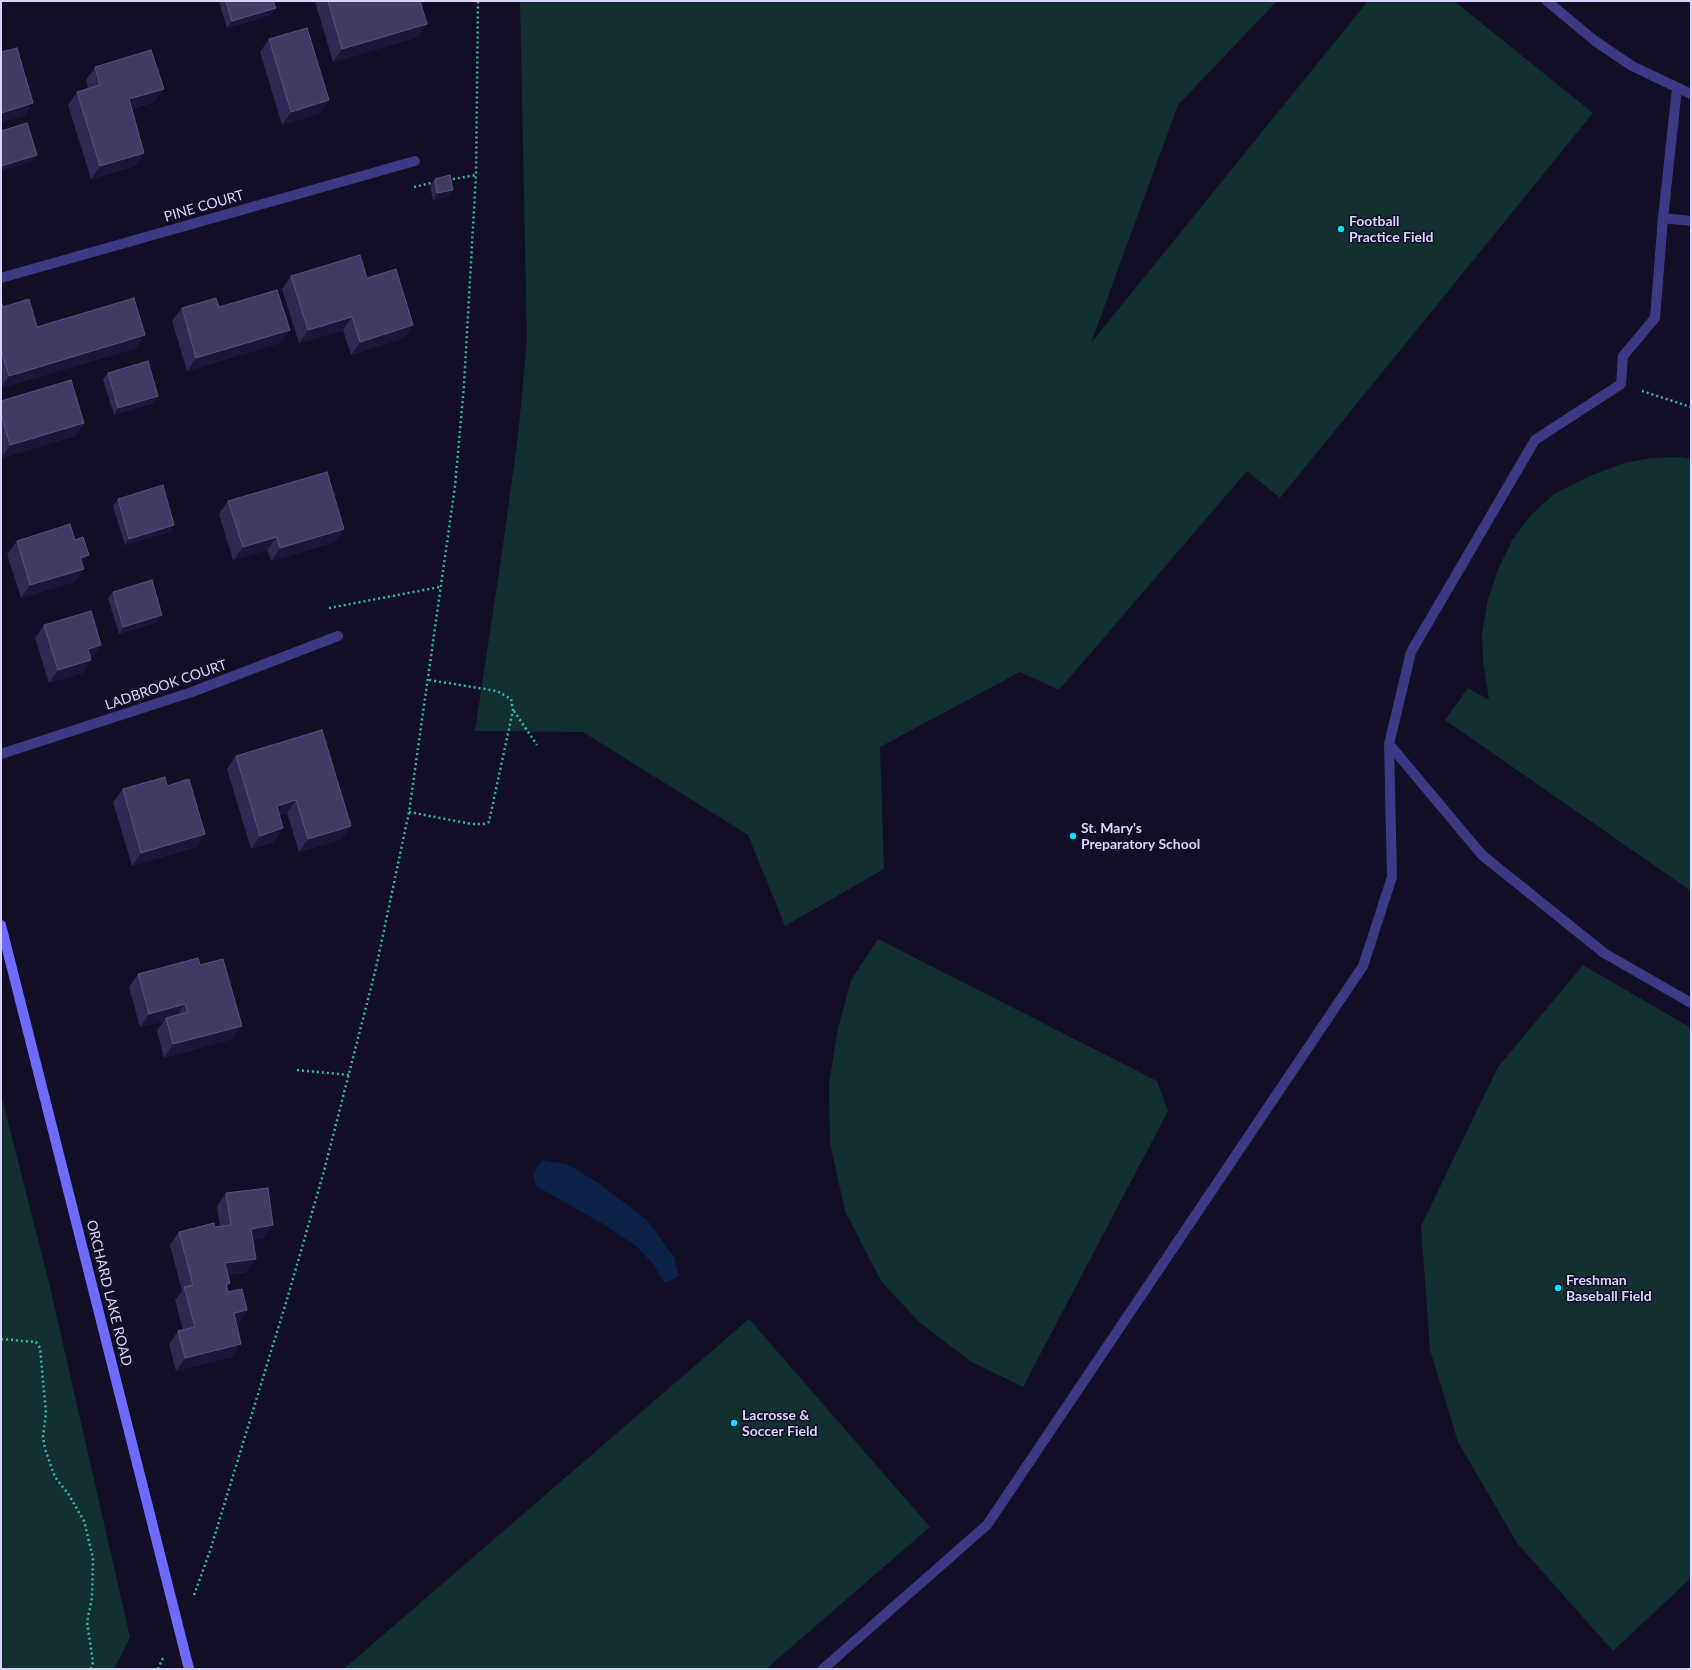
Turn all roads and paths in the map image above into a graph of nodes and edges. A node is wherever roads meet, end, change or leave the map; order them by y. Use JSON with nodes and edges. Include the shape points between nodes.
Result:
{"nodes":[{"id":1,"x":478,"y":1,"type":"edge"},
{"id":2,"x":1547,"y":1,"type":"edge"},
{"id":3,"x":1676,"y":88,"type":"junction"},
{"id":4,"x":1691,"y":94,"type":"edge"},
{"id":5,"x":414,"y":161,"type":"dead end"},
{"id":6,"x":476,"y":174,"type":"junction"},
{"id":7,"x":447,"y":180,"type":"edge"},
{"id":8,"x":440,"y":181,"type":"edge"},
{"id":9,"x":414,"y":187,"type":"dead end"},
{"id":10,"x":1664,"y":218,"type":"junction"},
{"id":11,"x":1691,"y":222,"type":"edge"},
{"id":12,"x":1,"y":278,"type":"edge"},
{"id":13,"x":1621,"y":384,"type":"junction"},
{"id":14,"x":1691,"y":407,"type":"edge"},
{"id":15,"x":440,"y":587,"type":"junction"},
{"id":16,"x":329,"y":608,"type":"dead end"},
{"id":17,"x":338,"y":636,"type":"dead end"},
{"id":18,"x":429,"y":680,"type":"junction"},
{"id":19,"x":513,"y":710,"type":"junction"},
{"id":20,"x":1389,"y":744,"type":"junction"},
{"id":21,"x":537,"y":745,"type":"dead end"},
{"id":22,"x":1,"y":754,"type":"edge"},
{"id":23,"x":410,"y":812,"type":"junction"},
{"id":24,"x":1,"y":925,"type":"edge"},
{"id":25,"x":1691,"y":1003,"type":"edge"},
{"id":26,"x":297,"y":1070,"type":"dead end"},
{"id":27,"x":349,"y":1075,"type":"junction"},
{"id":28,"x":1,"y":1339,"type":"edge"},
{"id":29,"x":192,"y":1599,"type":"dead end"},
{"id":30,"x":91,"y":1669,"type":"edge"},
{"id":31,"x":189,"y":1669,"type":"edge"},
{"id":32,"x":823,"y":1669,"type":"edge"}],
"edges":[{"from":1,"to":6,"type":"path"},
{"from":2,"to":3,"type":"street","via":[[1595,41],[1632,66]]},
{"from":3,"to":4,"type":"street"},
{"from":3,"to":10,"type":"street"},
{"from":5,"to":12,"type":"street","name":"PINE COURT"},
{"from":6,"to":7,"type":"path"},
{"from":6,"to":15,"type":"path","via":[[464,385],[455,486]]},
{"from":8,"to":9,"type":"path"},
{"from":10,"to":11,"type":"street"},
{"from":10,"to":13,"type":"street","via":[[1655,318],[1623,356]]},
{"from":13,"to":14,"type":"path"},
{"from":13,"to":20,"type":"street","via":[[1535,440],[1411,652]]},
{"from":15,"to":16,"type":"path"},
{"from":15,"to":18,"type":"path"},
{"from":17,"to":22,"type":"street","name":"LADBROOK COURT","via":[[192,692]]},
{"from":18,"to":19,"type":"path","via":[[497,691],[511,699]]},
{"from":18,"to":23,"type":"path"},
{"from":19,"to":21,"type":"path"},
{"from":19,"to":23,"type":"path","via":[[489,822],[472,824]]},
{"from":20,"to":25,"type":"street","via":[[1482,855],[1604,953]]},
{"from":20,"to":32,"type":"street","via":[[1392,877],[1363,966],[987,1525]]},
{"from":23,"to":27,"type":"path","via":[[376,968]]},
{"from":24,"to":31,"type":"main road","name":"ORCHARD LAKE ROAD"},
{"from":26,"to":27,"type":"path"},
{"from":27,"to":29,"type":"path","via":[[288,1296],[210,1551]]},
{"from":28,"to":30,"type":"path","via":[[36,1342],[40,1348],[46,1413],[43,1437],[46,1454],[55,1476],[84,1521],[93,1558],[92,1598],[87,1622],[93,1662]]}]}
